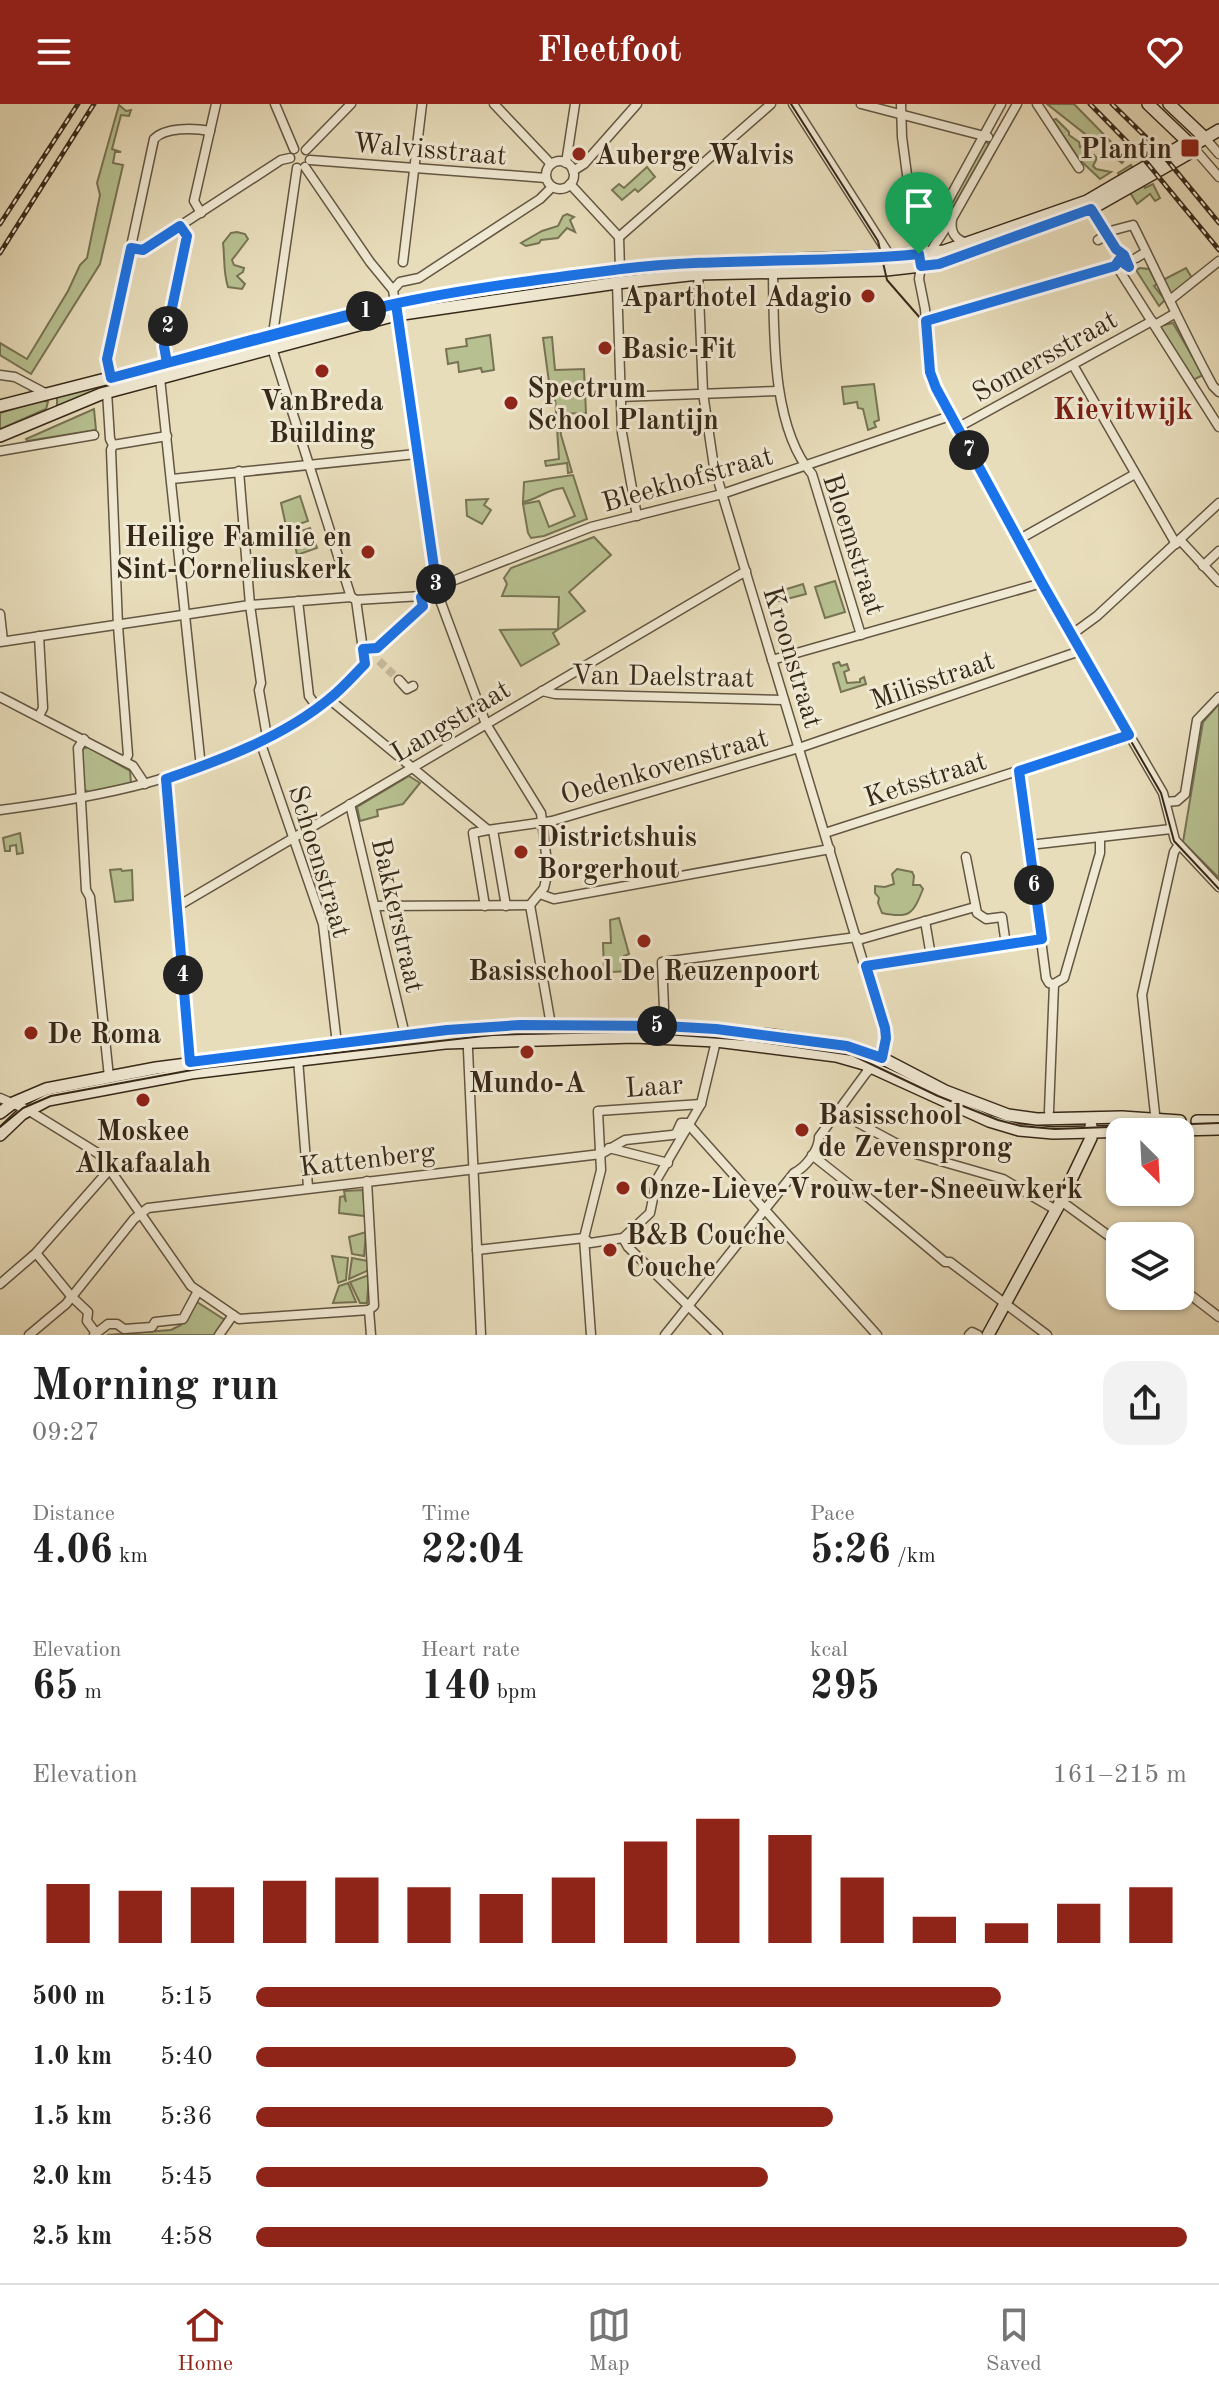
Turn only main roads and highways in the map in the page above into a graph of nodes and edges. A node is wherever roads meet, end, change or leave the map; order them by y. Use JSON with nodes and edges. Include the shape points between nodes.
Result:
{"nodes":[{"id":1,"x":1148,"y":104,"type":"edge"},
{"id":2,"x":1169,"y":104,"type":"edge"},
{"id":3,"x":1219,"y":130,"type":"edge"},
{"id":4,"x":1205,"y":138,"type":"junction"},
{"id":5,"x":1192,"y":146,"type":"junction"},
{"id":6,"x":1089,"y":205,"type":"junction"},
{"id":7,"x":924,"y":257,"type":"junction"},
{"id":8,"x":697,"y":268,"type":"junction"},
{"id":9,"x":396,"y":310,"type":"junction"},
{"id":10,"x":47,"y":394,"type":"junction"},
{"id":11,"x":0,"y":406,"type":"edge"},
{"id":12,"x":39,"y":421,"type":"junction"},
{"id":13,"x":0,"y":436,"type":"edge"},
{"id":14,"x":190,"y":1068,"type":"junction"},
{"id":15,"x":0,"y":1113,"type":"edge"},
{"id":16,"x":1091,"y":1118,"type":"junction"},
{"id":17,"x":1106,"y":1119,"type":"edge"},
{"id":18,"x":1009,"y":1121,"type":"junction"},
{"id":19,"x":1194,"y":1121,"type":"edge"},
{"id":20,"x":1219,"y":1121,"type":"edge"},
{"id":21,"x":1194,"y":1127,"type":"edge"},
{"id":22,"x":1219,"y":1129,"type":"edge"},
{"id":23,"x":1106,"y":1130,"type":"edge"},
{"id":24,"x":1091,"y":1132,"type":"junction"},
{"id":25,"x":0,"y":1135,"type":"edge"},
{"id":26,"x":988,"y":1335,"type":"edge"}],
"edges":[{"from":1,"to":5,"type":"main road"},
{"from":2,"to":4,"type":"main road"},
{"from":3,"to":4,"type":"main road"},
{"from":4,"to":5,"type":"main road"},
{"from":5,"to":6,"type":"main road","via":[[1181,146]]},
{"from":6,"to":7,"type":"main road"},
{"from":6,"to":7,"type":"main road","via":[[953,260]]},
{"from":7,"to":8,"type":"main road"},
{"from":7,"to":8,"type":"main road","via":[[882,270]]},
{"from":8,"to":9,"type":"main road"},
{"from":8,"to":9,"type":"main road","via":[[620,270]]},
{"from":9,"to":10,"type":"main road","via":[[276,334]]},
{"from":9,"to":12,"type":"main road","via":[[107,392]]},
{"from":10,"to":11,"type":"main road"},
{"from":10,"to":12,"type":"main road","via":[[52,406]]},
{"from":12,"to":13,"type":"main road"},
{"from":14,"to":15,"type":"main road","via":[[46,1089]]},
{"from":14,"to":18,"type":"main road","via":[[468,1042],[650,1037],[716,1041],[836,1056],[938,1100]]},
{"from":14,"to":18,"type":"main road","via":[[467,1028],[716,1029],[847,1046]]},
{"from":14,"to":25,"type":"main road","via":[[42,1102]]},
{"from":16,"to":17,"type":"main road"},
{"from":16,"to":18,"type":"main road"},
{"from":16,"to":24,"type":"main road"},
{"from":18,"to":24,"type":"main road","via":[[1045,1133]]},
{"from":19,"to":20,"type":"main road"},
{"from":21,"to":22,"type":"main road"},
{"from":23,"to":24,"type":"main road"},
{"from":24,"to":26,"type":"main road","via":[[1059,1206]]}]}
